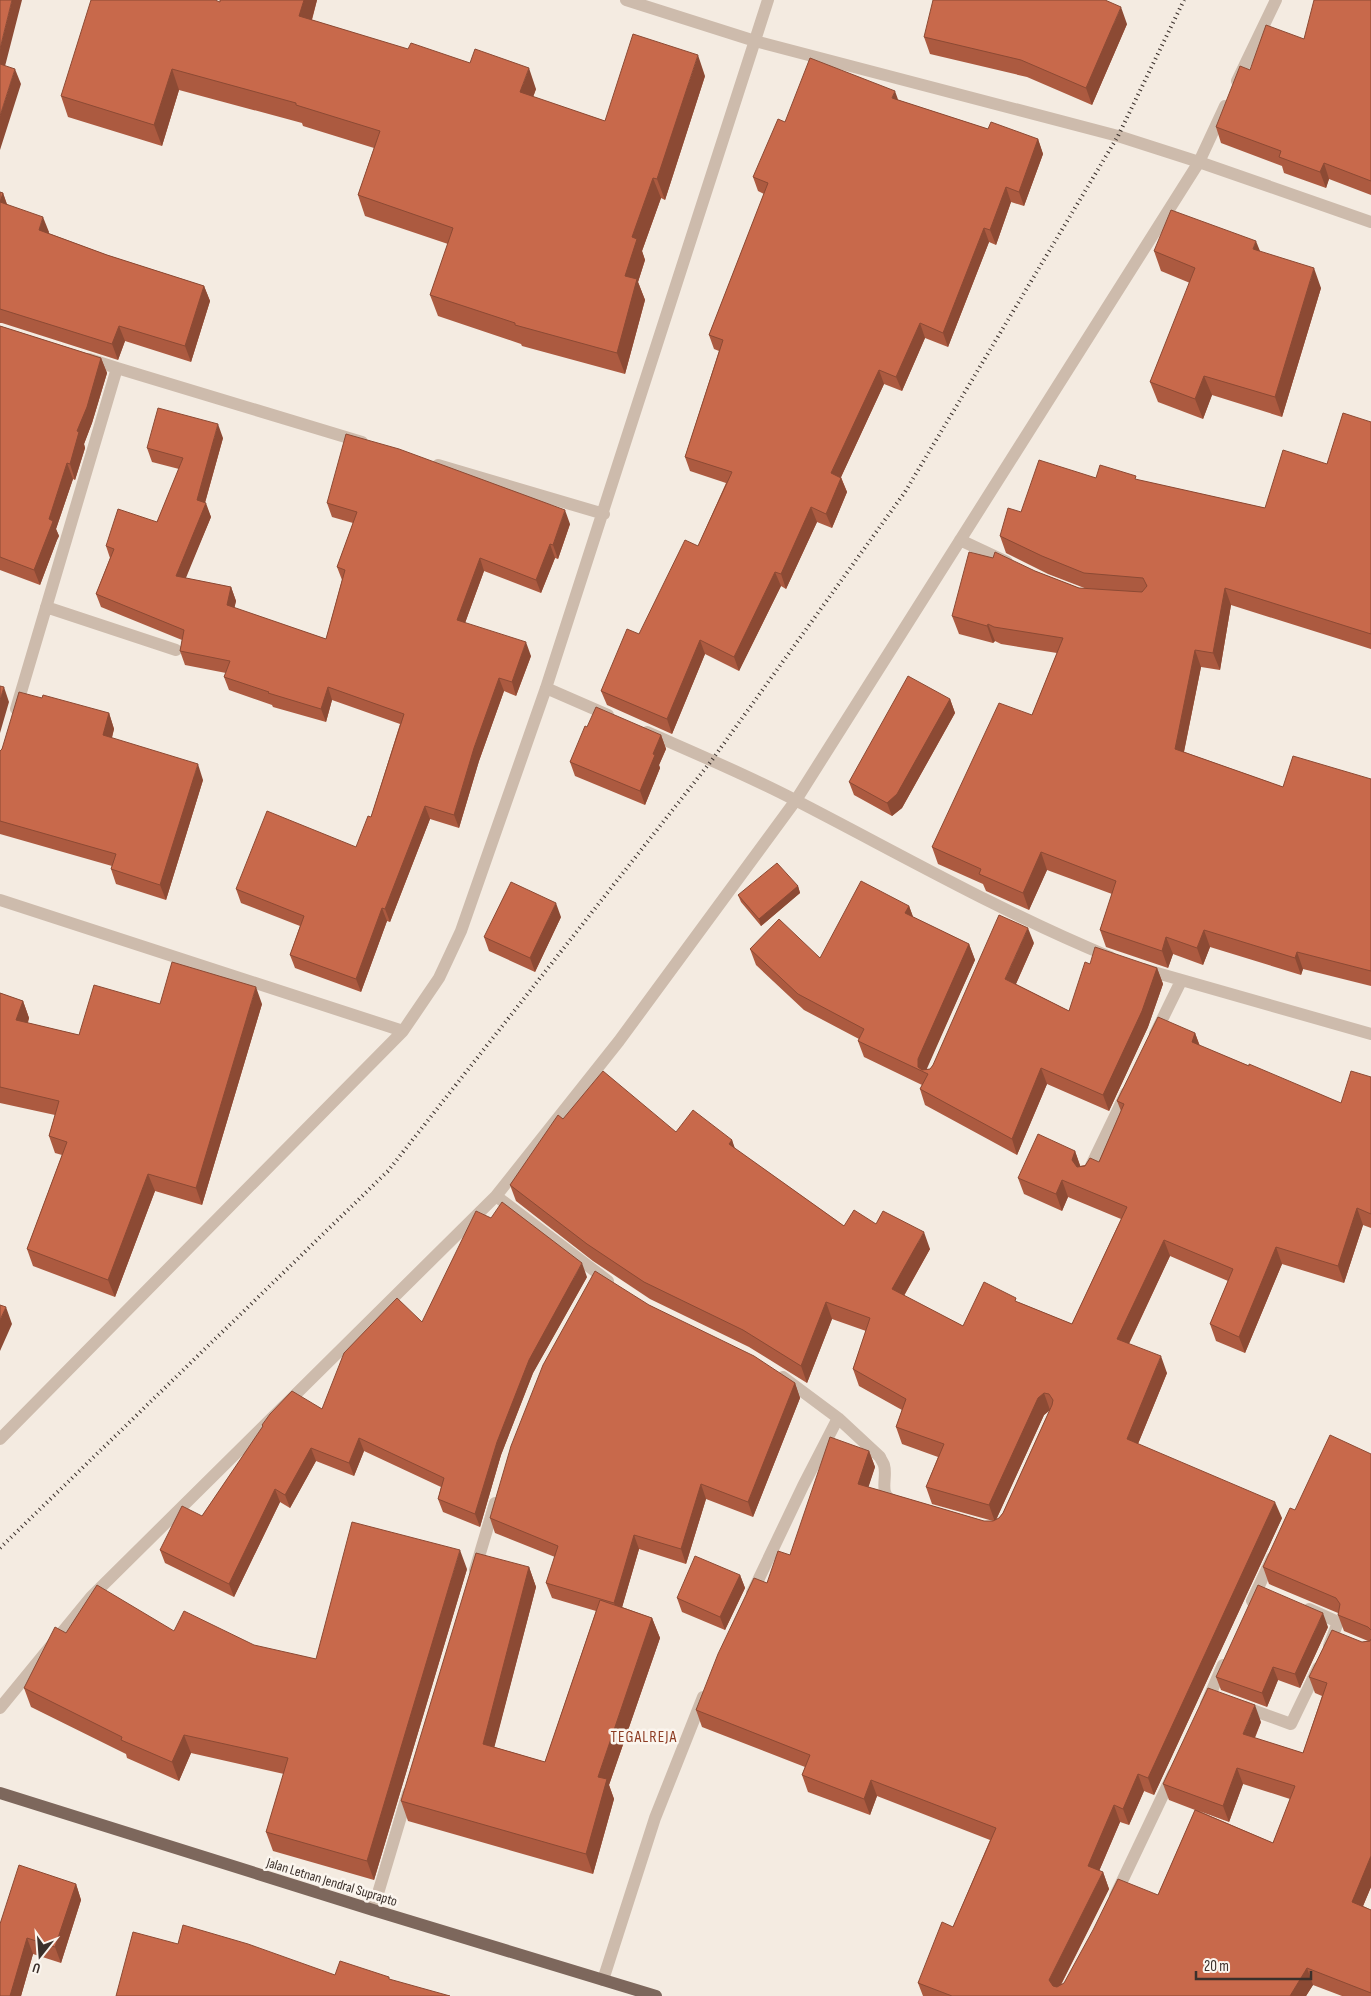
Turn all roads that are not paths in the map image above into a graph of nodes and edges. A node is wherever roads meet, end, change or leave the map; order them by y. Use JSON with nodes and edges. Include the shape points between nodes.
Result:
{"nodes":[{"id":1,"x":626,"y":0,"type":"edge"},
{"id":2,"x":768,"y":0,"type":"edge"},
{"id":3,"x":1276,"y":0,"type":"edge"},
{"id":4,"x":755,"y":40,"type":"junction"},
{"id":5,"x":1199,"y":162,"type":"junction"},
{"id":6,"x":1371,"y":222,"type":"edge"},
{"id":7,"x":81,"y":357,"type":"edge"},
{"id":8,"x":117,"y":368,"type":"junction"},
{"id":9,"x":375,"y":446,"type":"edge"},
{"id":10,"x":422,"y":460,"type":"edge"},
{"id":11,"x":604,"y":514,"type":"junction"},
{"id":12,"x":960,"y":540,"type":"junction"},
{"id":13,"x":1020,"y":568,"type":"edge"},
{"id":14,"x":46,"y":607,"type":"junction"},
{"id":15,"x":176,"y":650,"type":"dead end"},
{"id":16,"x":546,"y":688,"type":"junction"},
{"id":17,"x":616,"y":719,"type":"edge"},
{"id":18,"x":11,"y":725,"type":"edge"},
{"id":19,"x":634,"y":726,"type":"edge"},
{"id":20,"x":796,"y":800,"type":"junction"},
{"id":21,"x":0,"y":900,"type":"edge"},
{"id":22,"x":1181,"y":980,"type":"junction"},
{"id":23,"x":403,"y":1031,"type":"junction"},
{"id":24,"x":1371,"y":1034,"type":"edge"},
{"id":25,"x":1151,"y":1043,"type":"edge"},
{"id":26,"x":1134,"y":1078,"type":"edge"},
{"id":27,"x":1086,"y":1176,"type":"edge"},
{"id":28,"x":496,"y":1196,"type":"junction"},
{"id":29,"x":622,"y":1290,"type":"edge"},
{"id":30,"x":773,"y":1371,"type":"edge"},
{"id":31,"x":838,"y":1418,"type":"junction"},
{"id":32,"x":0,"y":1439,"type":"edge"},
{"id":33,"x":498,"y":1495,"type":"edge"},
{"id":34,"x":907,"y":1505,"type":"edge"},
{"id":35,"x":1277,"y":1547,"type":"edge"},
{"id":36,"x":472,"y":1580,"type":"edge"},
{"id":37,"x":1294,"y":1603,"type":"edge"},
{"id":38,"x":745,"y":1607,"type":"edge"},
{"id":39,"x":1246,"y":1615,"type":"edge"},
{"id":40,"x":1230,"y":1650,"type":"edge"},
{"id":41,"x":709,"y":1683,"type":"edge"},
{"id":42,"x":1219,"y":1698,"type":"junction"},
{"id":43,"x":0,"y":1708,"type":"edge"},
{"id":44,"x":1202,"y":1712,"type":"edge"},
{"id":45,"x":1178,"y":1765,"type":"edge"},
{"id":46,"x":413,"y":1778,"type":"edge"},
{"id":47,"x":0,"y":1794,"type":"edge"},
{"id":48,"x":1109,"y":1908,"type":"edge"},
{"id":49,"x":373,"y":1910,"type":"junction"},
{"id":50,"x":603,"y":1980,"type":"junction"},
{"id":51,"x":656,"y":1996,"type":"edge"}],
"edges":[{"from":1,"to":4,"type":"street"},
{"from":2,"to":4,"type":"street"},
{"from":3,"to":5,"type":"street"},
{"from":4,"to":5,"type":"street","via":[[1118,136]]},
{"from":4,"to":11,"type":"street"},
{"from":5,"to":6,"type":"street"},
{"from":5,"to":12,"type":"street"},
{"from":7,"to":8,"type":"street"},
{"from":8,"to":9,"type":"street"},
{"from":8,"to":14,"type":"street"},
{"from":10,"to":11,"type":"street"},
{"from":11,"to":16,"type":"street"},
{"from":12,"to":13,"type":"street"},
{"from":12,"to":20,"type":"street"},
{"from":14,"to":15,"type":"street"},
{"from":14,"to":18,"type":"street"},
{"from":16,"to":17,"type":"street"},
{"from":16,"to":23,"type":"street","via":[[461,931],[439,978]]},
{"from":19,"to":20,"type":"street"},
{"from":20,"to":22,"type":"street","via":[[1003,915],[1124,962]]},
{"from":20,"to":28,"type":"street","via":[[619,1040]]},
{"from":21,"to":23,"type":"street"},
{"from":22,"to":24,"type":"street"},
{"from":22,"to":25,"type":"street"},
{"from":23,"to":32,"type":"street"},
{"from":26,"to":27,"type":"street"},
{"from":28,"to":29,"type":"street","via":[[595,1278]]},
{"from":28,"to":43,"type":"street","via":[[91,1597]]},
{"from":30,"to":31,"type":"street"},
{"from":31,"to":34,"type":"street","via":[[880,1457],[884,1465],[886,1497]]},
{"from":31,"to":38,"type":"street"},
{"from":33,"to":36,"type":"street"},
{"from":35,"to":39,"type":"street","via":[[1263,1590]]},
{"from":37,"to":42,"type":"street","via":[[1338,1622],[1339,1638],[1291,1724]]},
{"from":40,"to":42,"type":"street"},
{"from":41,"to":50,"type":"street","via":[[655,1818]]},
{"from":42,"to":44,"type":"street"},
{"from":45,"to":48,"type":"street"},
{"from":46,"to":49,"type":"street"},
{"from":47,"to":49,"type":"main road","name":"Jalan Letnan Jendral Suprapto"},
{"from":49,"to":50,"type":"main road","name":"Jalan Letnan Jendral Suprapto"},
{"from":50,"to":51,"type":"main road","name":"Jalan Letnan Jendral Suprapto"}]}
